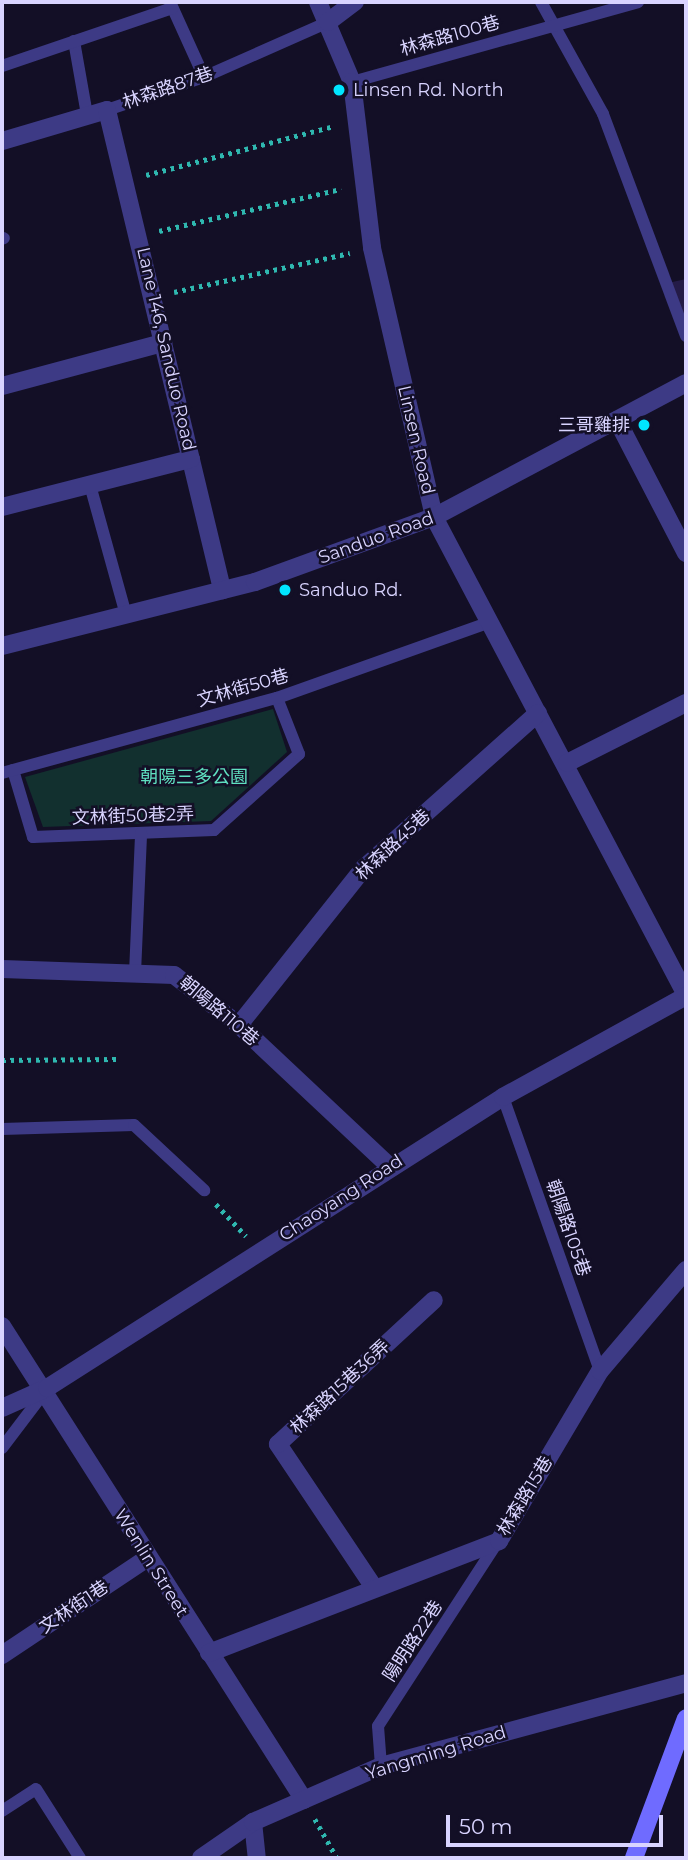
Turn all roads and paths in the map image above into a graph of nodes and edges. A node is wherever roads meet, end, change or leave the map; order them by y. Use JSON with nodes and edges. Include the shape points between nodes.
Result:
{"nodes":[{"id":1,"x":318,"y":2,"type":"edge"},
{"id":2,"x":355,"y":2,"type":"edge"},
{"id":3,"x":541,"y":2,"type":"edge"},
{"id":4,"x":638,"y":2,"type":"edge"},
{"id":5,"x":171,"y":5,"type":"edge"},
{"id":6,"x":328,"y":22,"type":"junction"},
{"id":7,"x":554,"y":24,"type":"junction"},
{"id":8,"x":74,"y":41,"type":"junction"},
{"id":9,"x":2,"y":66,"type":"edge"},
{"id":10,"x":204,"y":77,"type":"junction"},
{"id":11,"x":352,"y":82,"type":"junction"},
{"id":12,"x":107,"y":110,"type":"junction"},
{"id":13,"x":87,"y":116,"type":"junction"},
{"id":14,"x":357,"y":120,"type":"junction"},
{"id":15,"x":2,"y":141,"type":"edge"},
{"id":16,"x":128,"y":180,"type":"junction"},
{"id":17,"x":366,"y":184,"type":"junction"},
{"id":18,"x":141,"y":236,"type":"junction"},
{"id":19,"x":372,"y":248,"type":"junction"},
{"id":20,"x":152,"y":296,"type":"junction"},
{"id":21,"x":686,"y":336,"type":"edge"},
{"id":22,"x":163,"y":343,"type":"junction"},
{"id":23,"x":686,"y":383,"type":"edge"},
{"id":24,"x":2,"y":386,"type":"edge"},
{"id":25,"x":617,"y":420,"type":"junction"},
{"id":26,"x":191,"y":459,"type":"junction"},
{"id":27,"x":90,"y":485,"type":"junction"},
{"id":28,"x":2,"y":507,"type":"edge"},
{"id":29,"x":434,"y":517,"type":"junction"},
{"id":30,"x":686,"y":553,"type":"edge"},
{"id":31,"x":222,"y":590,"type":"junction"},
{"id":32,"x":125,"y":615,"type":"junction"},
{"id":33,"x":490,"y":622,"type":"junction"},
{"id":34,"x":2,"y":646,"type":"edge"},
{"id":35,"x":277,"y":698,"type":"junction"},
{"id":36,"x":686,"y":703,"type":"edge"},
{"id":37,"x":538,"y":713,"type":"junction"},
{"id":38,"x":567,"y":763,"type":"junction"},
{"id":39,"x":7,"y":772,"type":"edge"},
{"id":40,"x":141,"y":833,"type":"junction"},
{"id":41,"x":2,"y":969,"type":"edge"},
{"id":42,"x":135,"y":973,"type":"junction"},
{"id":43,"x":686,"y":996,"type":"edge"},
{"id":44,"x":239,"y":1025,"type":"junction"},
{"id":45,"x":117,"y":1059,"type":"dead end"},
{"id":46,"x":2,"y":1060,"type":"edge"},
{"id":47,"x":503,"y":1097,"type":"junction"},
{"id":48,"x":2,"y":1129,"type":"edge"},
{"id":49,"x":389,"y":1166,"type":"junction"},
{"id":50,"x":204,"y":1190,"type":"joint"},
{"id":51,"x":260,"y":1251,"type":"junction"},
{"id":52,"x":686,"y":1270,"type":"edge"},
{"id":53,"x":434,"y":1300,"type":"dead end"},
{"id":54,"x":2,"y":1326,"type":"edge"},
{"id":55,"x":600,"y":1371,"type":"junction"},
{"id":56,"x":47,"y":1388,"type":"junction"},
{"id":57,"x":2,"y":1408,"type":"edge"},
{"id":58,"x":2,"y":1448,"type":"edge"},
{"id":59,"x":499,"y":1541,"type":"junction"},
{"id":60,"x":146,"y":1559,"type":"junction"},
{"id":61,"x":373,"y":1586,"type":"junction"},
{"id":62,"x":209,"y":1653,"type":"junction"},
{"id":63,"x":2,"y":1655,"type":"edge"},
{"id":64,"x":686,"y":1683,"type":"edge"},
{"id":65,"x":686,"y":1718,"type":"edge"},
{"id":66,"x":381,"y":1766,"type":"junction"},
{"id":67,"x":304,"y":1800,"type":"junction"},
{"id":68,"x":2,"y":1811,"type":"edge"},
{"id":69,"x":253,"y":1822,"type":"junction"},
{"id":70,"x":80,"y":1858,"type":"edge"},
{"id":71,"x":201,"y":1858,"type":"edge"},
{"id":72,"x":257,"y":1858,"type":"edge"},
{"id":73,"x":337,"y":1858,"type":"edge"},
{"id":74,"x":634,"y":1858,"type":"edge"}],
"edges":[{"from":1,"to":6,"type":"street","name":"Linsen Road"},
{"from":2,"to":6,"type":"street"},
{"from":3,"to":7,"type":"lane"},
{"from":4,"to":7,"type":"lane","name":"林森路100巷"},
{"from":5,"to":8,"type":"lane"},
{"from":5,"to":10,"type":"lane"},
{"from":6,"to":10,"type":"lane","name":"林森路87巷"},
{"from":6,"to":11,"type":"street","name":"Linsen Road"},
{"from":7,"to":11,"type":"lane","name":"林森路100巷"},
{"from":7,"to":21,"type":"lane","via":[[603,114]]},
{"from":8,"to":9,"type":"lane"},
{"from":8,"to":13,"type":"lane"},
{"from":10,"to":12,"type":"lane","name":"林森路87巷"},
{"from":11,"to":14,"type":"street","name":"Linsen Road"},
{"from":12,"to":13,"type":"street","name":"林森路87巷"},
{"from":12,"to":16,"type":"street","name":"Lane 146, Sanduo Road"},
{"from":13,"to":15,"type":"street","name":"林森路87巷"},
{"from":14,"to":16,"type":"path"},
{"from":14,"to":17,"type":"street","name":"Linsen Road"},
{"from":16,"to":18,"type":"street","name":"Lane 146, Sanduo Road"},
{"from":17,"to":18,"type":"path"},
{"from":17,"to":19,"type":"street","name":"Linsen Road"},
{"from":18,"to":20,"type":"street","name":"Lane 146, Sanduo Road"},
{"from":19,"to":20,"type":"path"},
{"from":19,"to":29,"type":"street","name":"Linsen Road"},
{"from":20,"to":22,"type":"street","name":"Lane 146, Sanduo Road"},
{"from":22,"to":24,"type":"street"},
{"from":22,"to":26,"type":"street","name":"Lane 146, Sanduo Road"},
{"from":23,"to":25,"type":"street","name":"Sanduo Road"},
{"from":25,"to":29,"type":"street","name":"Sanduo Road"},
{"from":25,"to":30,"type":"street"},
{"from":26,"to":27,"type":"street"},
{"from":26,"to":31,"type":"street","name":"Lane 146, Sanduo Road"},
{"from":27,"to":28,"type":"street"},
{"from":27,"to":32,"type":"lane"},
{"from":29,"to":31,"type":"street","name":"Sanduo Road"},
{"from":29,"to":33,"type":"street","name":"Linsen Road"},
{"from":31,"to":32,"type":"street","name":"Sanduo Road"},
{"from":32,"to":34,"type":"street","name":"Sanduo Road"},
{"from":33,"to":35,"type":"lane","name":"文林街50巷"},
{"from":33,"to":37,"type":"street","name":"Linsen Road"},
{"from":35,"to":39,"type":"lane","name":"文林街50巷"},
{"from":35,"to":40,"type":"lane","name":"文林街50巷2弄","via":[[299,754],[214,830]]},
{"from":36,"to":38,"type":"street"},
{"from":37,"to":38,"type":"street","name":"Linsen Road"},
{"from":37,"to":44,"type":"street","name":"林森路45巷","via":[[364,868]]},
{"from":38,"to":43,"type":"street","name":"Linsen Road"},
{"from":39,"to":40,"type":"lane","name":"文林街50巷2弄","via":[[33,837]]},
{"from":40,"to":42,"type":"lane"},
{"from":41,"to":42,"type":"street","name":"朝陽路110巷"},
{"from":42,"to":44,"type":"street","name":"朝陽路110巷","via":[[174,975]]},
{"from":43,"to":47,"type":"street","name":"Chaoyang Road"},
{"from":44,"to":49,"type":"street","name":"朝陽路110巷"},
{"from":45,"to":46,"type":"path"},
{"from":47,"to":49,"type":"street","name":"Chaoyang Road"},
{"from":47,"to":55,"type":"lane","name":"朝陽路105巷"},
{"from":48,"to":50,"type":"lane","via":[[134,1125]]},
{"from":49,"to":51,"type":"street","name":"Chaoyang Road"},
{"from":50,"to":51,"type":"path"},
{"from":51,"to":56,"type":"street","name":"Chaoyang Road"},
{"from":52,"to":55,"type":"street","name":"林森路15巷"},
{"from":53,"to":61,"type":"street","name":"林森路15巷36弄","via":[[278,1444]]},
{"from":54,"to":56,"type":"street","name":"Wenlin Street"},
{"from":55,"to":59,"type":"street","name":"林森路15巷"},
{"from":56,"to":57,"type":"street","name":"Chaoyang Road"},
{"from":56,"to":58,"type":"lane"},
{"from":56,"to":60,"type":"street","name":"Wenlin Street"},
{"from":59,"to":61,"type":"street","name":"林森路15巷"},
{"from":59,"to":66,"type":"lane","name":"陽明路22巷","via":[[378,1726]]},
{"from":60,"to":62,"type":"street","name":"Wenlin Street"},
{"from":60,"to":63,"type":"street","name":"文林街1巷"},
{"from":61,"to":62,"type":"street","name":"林森路15巷"},
{"from":62,"to":67,"type":"street","name":"Wenlin Street"},
{"from":64,"to":66,"type":"street","name":"Yangming Road"},
{"from":65,"to":74,"type":"main road"},
{"from":66,"to":67,"type":"street","name":"Yangming Road"},
{"from":67,"to":69,"type":"street","name":"Yangming Road"},
{"from":67,"to":73,"type":"path"},
{"from":68,"to":70,"type":"lane","via":[[36,1789]]},
{"from":69,"to":71,"type":"street","name":"Yangming Road"},
{"from":69,"to":72,"type":"street"}]}
